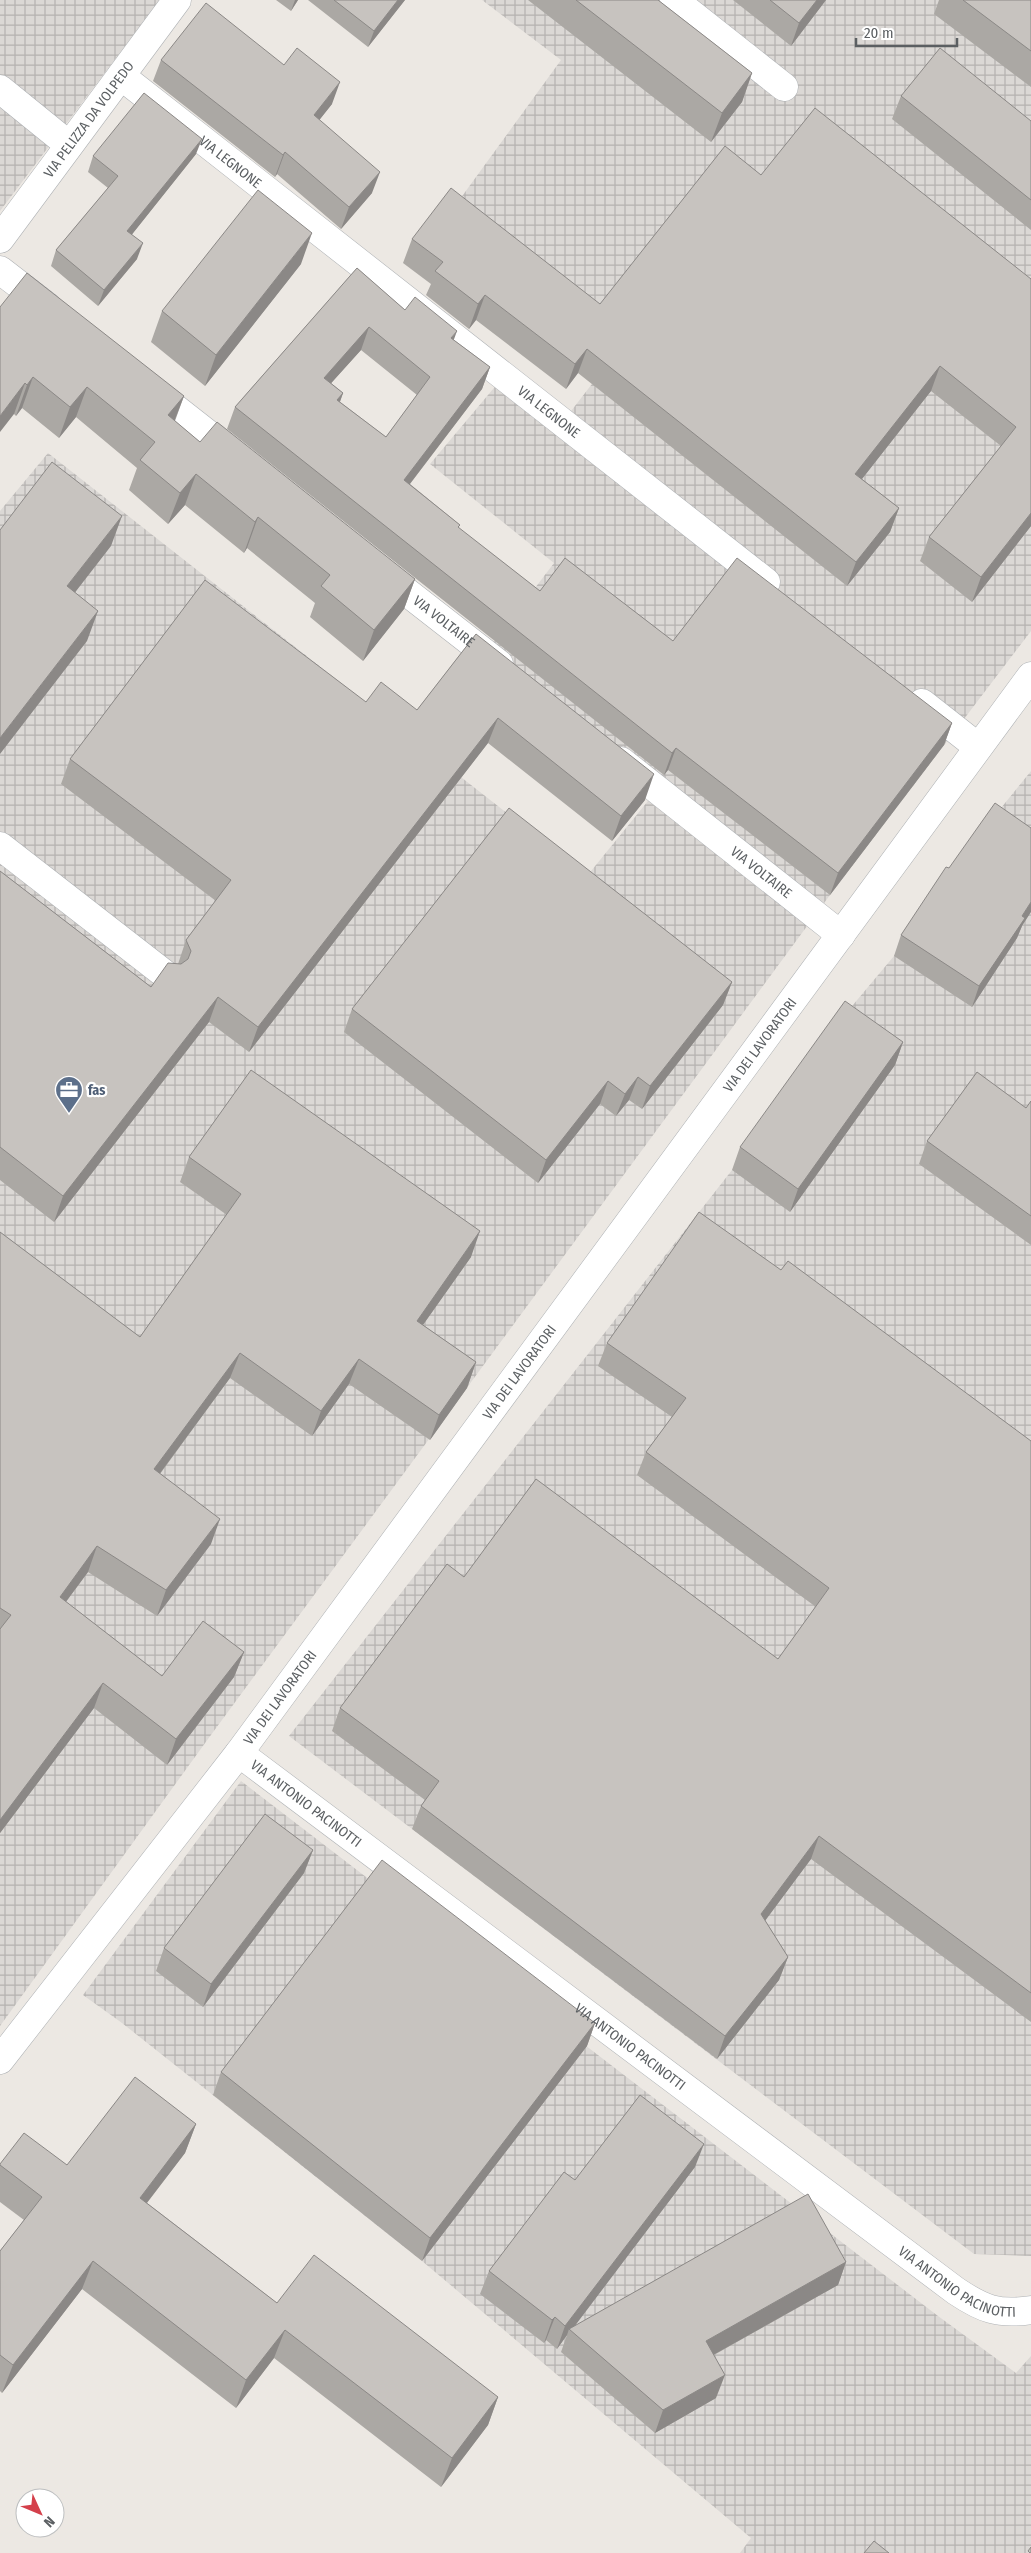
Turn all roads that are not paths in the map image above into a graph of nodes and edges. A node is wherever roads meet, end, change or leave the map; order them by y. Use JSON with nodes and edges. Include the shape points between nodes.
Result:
{"nodes":[{"id":1,"x":177,"y":0,"type":"edge"},
{"id":2,"x":674,"y":0,"type":"edge"},
{"id":3,"x":120,"y":76,"type":"junction"},
{"id":4,"x":784,"y":86,"type":"dead end"},
{"id":5,"x":0,"y":89,"type":"edge"},
{"id":6,"x":69,"y":145,"type":"junction"},
{"id":7,"x":0,"y":239,"type":"edge"},
{"id":8,"x":0,"y":270,"type":"edge"},
{"id":9,"x":70,"y":325,"type":"edge"},
{"id":10,"x":132,"y":374,"type":"edge"},
{"id":11,"x":257,"y":473,"type":"edge"},
{"id":12,"x":358,"y":553,"type":"edge"},
{"id":13,"x":788,"y":599,"type":"edge"},
{"id":14,"x":1031,"y":676,"type":"edge"},
{"id":15,"x":522,"y":682,"type":"edge"},
{"id":16,"x":904,"y":689,"type":"edge"},
{"id":17,"x":599,"y":744,"type":"edge"},
{"id":18,"x":978,"y":747,"type":"junction"},
{"id":19,"x":0,"y":846,"type":"edge"},
{"id":20,"x":840,"y":935,"type":"junction"},
{"id":21,"x":166,"y":975,"type":"edge"},
{"id":22,"x":239,"y":1753,"type":"junction"},
{"id":23,"x":0,"y":2060,"type":"edge"},
{"id":24,"x":1031,"y":2310,"type":"edge"}],
"edges":[{"from":1,"to":3,"type":"street","name":"VIA PELIZZA DA VOLPEDO"},
{"from":2,"to":4,"type":"street"},
{"from":3,"to":6,"type":"street","name":"VIA PELIZZA DA VOLPEDO"},
{"from":3,"to":13,"type":"street","name":"VIA LEGNONE"},
{"from":5,"to":6,"type":"street"},
{"from":6,"to":7,"type":"street","name":"VIA PELIZZA DA VOLPEDO"},
{"from":8,"to":9,"type":"street"},
{"from":10,"to":11,"type":"street"},
{"from":12,"to":15,"type":"street","name":"VIA VOLTAIRE"},
{"from":14,"to":18,"type":"street","name":"VIA DEI LAVORATORI"},
{"from":16,"to":18,"type":"street"},
{"from":17,"to":20,"type":"street","name":"VIA VOLTAIRE"},
{"from":18,"to":20,"type":"street","name":"VIA DEI LAVORATORI"},
{"from":19,"to":21,"type":"street"},
{"from":20,"to":22,"type":"street","name":"VIA DEI LAVORATORI"},
{"from":22,"to":23,"type":"street","name":"VIA DEI LAVORATORI"},
{"from":22,"to":24,"type":"street","name":"VIA ANTONIO PACINOTTI","via":[[956,2291],[996,2312]]}]}
